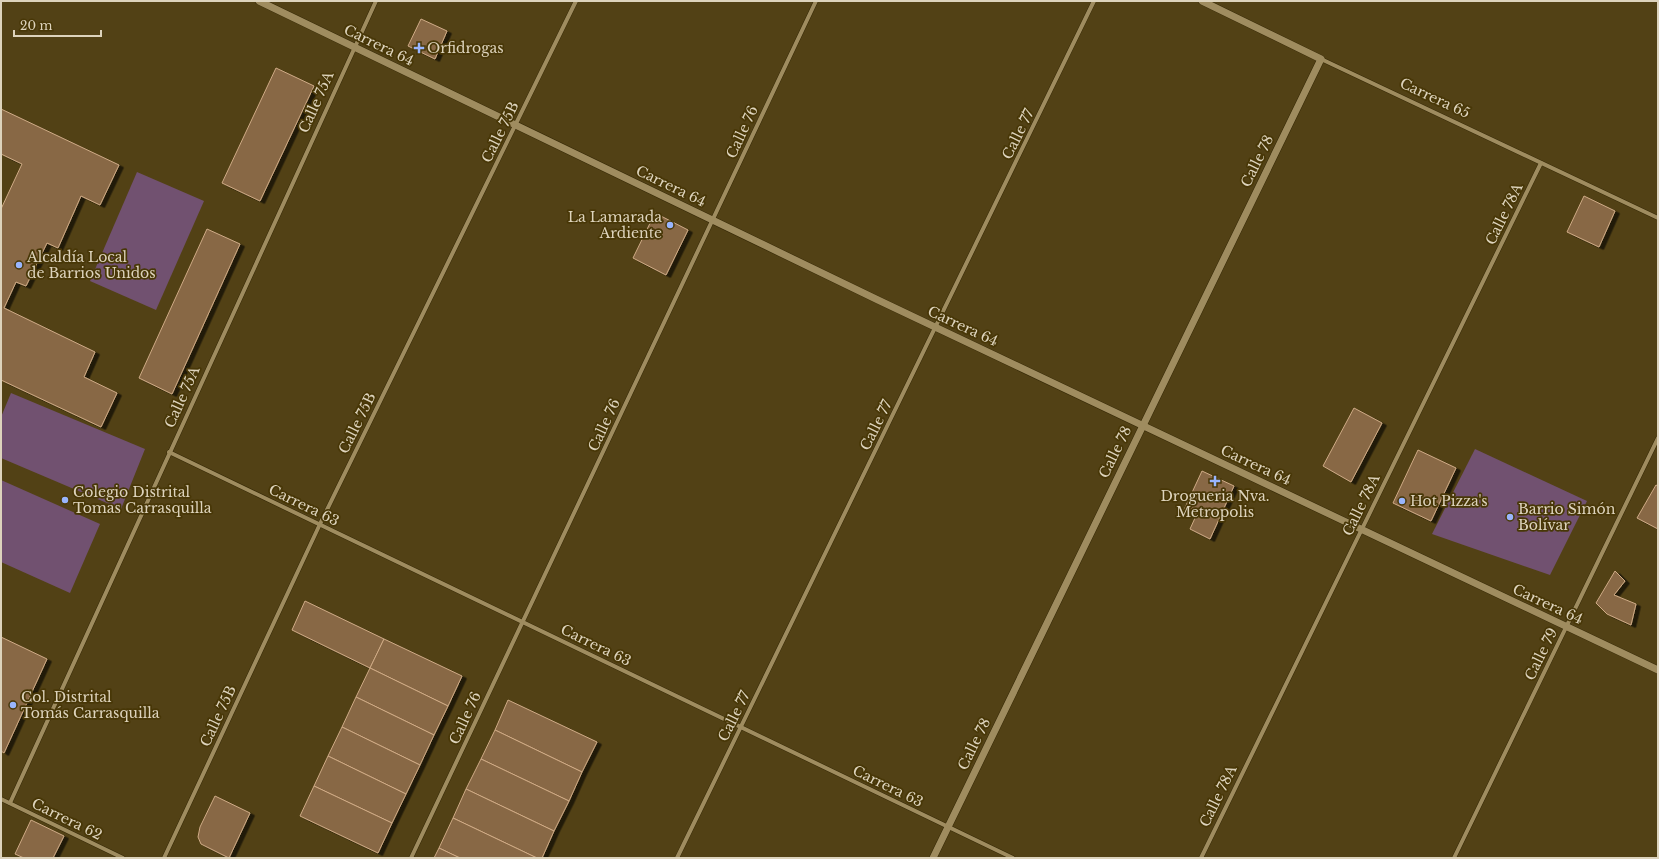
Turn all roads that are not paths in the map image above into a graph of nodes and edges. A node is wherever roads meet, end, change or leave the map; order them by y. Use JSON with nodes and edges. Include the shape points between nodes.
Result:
{"nodes":[{"id":1,"x":259,"y":1,"type":"edge"},
{"id":2,"x":376,"y":1,"type":"edge"},
{"id":3,"x":576,"y":1,"type":"edge"},
{"id":4,"x":816,"y":1,"type":"edge"},
{"id":5,"x":1094,"y":1,"type":"edge"},
{"id":6,"x":1202,"y":1,"type":"edge"},
{"id":7,"x":353,"y":48,"type":"junction"},
{"id":8,"x":1321,"y":58,"type":"junction"},
{"id":9,"x":515,"y":125,"type":"junction"},
{"id":10,"x":1541,"y":162,"type":"junction"},
{"id":11,"x":1658,"y":218,"type":"edge"},
{"id":12,"x":712,"y":220,"type":"junction"},
{"id":13,"x":936,"y":328,"type":"junction"},
{"id":14,"x":1143,"y":426,"type":"junction"},
{"id":15,"x":1658,"y":438,"type":"edge"},
{"id":16,"x":169,"y":452,"type":"junction"},
{"id":17,"x":320,"y":524,"type":"junction"},
{"id":18,"x":1361,"y":530,"type":"junction"},
{"id":19,"x":523,"y":622,"type":"junction"},
{"id":20,"x":1566,"y":627,"type":"junction"},
{"id":21,"x":1658,"y":670,"type":"edge"},
{"id":22,"x":741,"y":727,"type":"junction"},
{"id":23,"x":1,"y":799,"type":"edge"},
{"id":24,"x":10,"y":803,"type":"junction"},
{"id":25,"x":948,"y":827,"type":"junction"},
{"id":26,"x":123,"y":858,"type":"edge"},
{"id":27,"x":164,"y":858,"type":"edge"},
{"id":28,"x":411,"y":858,"type":"edge"},
{"id":29,"x":677,"y":858,"type":"edge"},
{"id":30,"x":933,"y":858,"type":"edge"},
{"id":31,"x":1013,"y":858,"type":"edge"},
{"id":32,"x":1200,"y":858,"type":"edge"},
{"id":33,"x":1454,"y":858,"type":"edge"}],
"edges":[{"from":1,"to":7,"type":"street","name":"Carrera 64"},
{"from":2,"to":7,"type":"street","name":"Calle 75A"},
{"from":3,"to":9,"type":"street","name":"Calle 75B"},
{"from":4,"to":12,"type":"street","name":"Calle 76"},
{"from":5,"to":13,"type":"street","name":"Calle 77"},
{"from":6,"to":8,"type":"street","name":"Carrera 65"},
{"from":7,"to":9,"type":"street","name":"Carrera 64"},
{"from":7,"to":16,"type":"street","name":"Calle 75A"},
{"from":8,"to":10,"type":"street","name":"Carrera 65"},
{"from":8,"to":14,"type":"street","name":"Calle 78"},
{"from":9,"to":12,"type":"street","name":"Carrera 64"},
{"from":9,"to":17,"type":"street","name":"Calle 75B"},
{"from":10,"to":11,"type":"street","name":"Carrera 65"},
{"from":10,"to":18,"type":"street","name":"Calle 78A"},
{"from":12,"to":13,"type":"street","name":"Carrera 64"},
{"from":12,"to":19,"type":"street","name":"Calle 76"},
{"from":13,"to":14,"type":"street","name":"Carrera 64"},
{"from":13,"to":22,"type":"street","name":"Calle 77"},
{"from":14,"to":18,"type":"street","name":"Carrera 64"},
{"from":14,"to":25,"type":"street","name":"Calle 78"},
{"from":15,"to":20,"type":"street","name":"Calle 79"},
{"from":16,"to":17,"type":"street","name":"Carrera 63"},
{"from":16,"to":24,"type":"street","name":"Calle 75A"},
{"from":17,"to":19,"type":"street","name":"Carrera 63"},
{"from":17,"to":27,"type":"street","name":"Calle 75B"},
{"from":18,"to":20,"type":"street","name":"Carrera 64"},
{"from":18,"to":32,"type":"street","name":"Calle 78A"},
{"from":19,"to":22,"type":"street","name":"Carrera 63"},
{"from":19,"to":28,"type":"street","name":"Calle 76"},
{"from":20,"to":21,"type":"street","name":"Carrera 64"},
{"from":20,"to":33,"type":"street","name":"Calle 79"},
{"from":22,"to":25,"type":"street","name":"Carrera 63"},
{"from":22,"to":29,"type":"street","name":"Calle 77"},
{"from":23,"to":24,"type":"street","name":"Carrera 62"},
{"from":24,"to":26,"type":"street","name":"Carrera 62"},
{"from":25,"to":30,"type":"street","name":"Calle 78"},
{"from":25,"to":31,"type":"street","name":"Carrera 63"}]}
